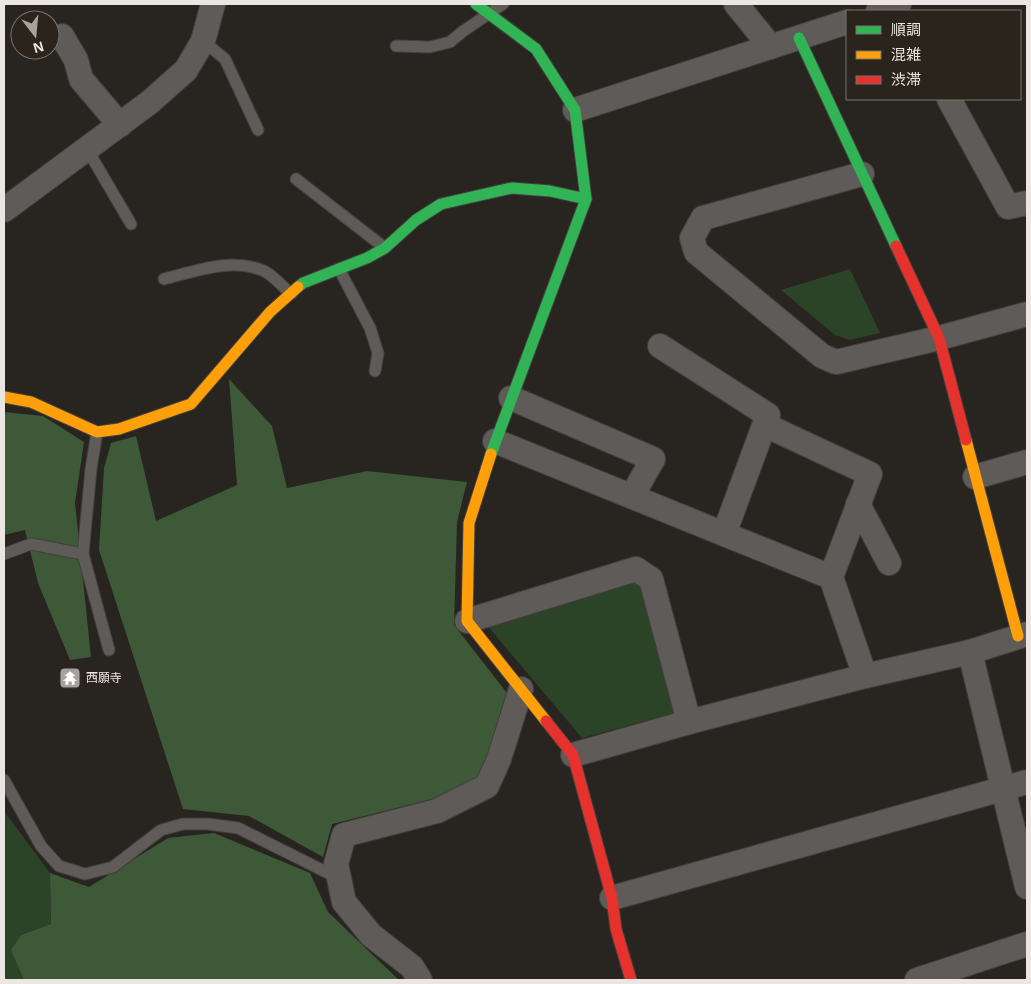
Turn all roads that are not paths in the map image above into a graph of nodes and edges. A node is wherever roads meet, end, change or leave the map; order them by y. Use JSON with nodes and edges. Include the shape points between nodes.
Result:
{"nodes":[{"id":1,"x":212,"y":4,"type":"edge"},
{"id":2,"x":476,"y":4,"type":"edge"},
{"id":3,"x":503,"y":4,"type":"edge"},
{"id":4,"x":736,"y":4,"type":"edge"},
{"id":5,"x":488,"y":13,"type":"junction"},
{"id":6,"x":846,"y":22,"type":"edge"},
{"id":7,"x":62,"y":36,"type":"dead end"},
{"id":8,"x":799,"y":38,"type":"junction"},
{"id":9,"x":203,"y":41,"type":"junction"},
{"id":10,"x":396,"y":46,"type":"dead end"},
{"id":11,"x":772,"y":47,"type":"junction"},
{"id":12,"x":950,"y":100,"type":"edge"},
{"id":13,"x":575,"y":110,"type":"junction"},
{"id":14,"x":120,"y":125,"type":"junction"},
{"id":15,"x":258,"y":130,"type":"dead end"},
{"id":16,"x":87,"y":149,"type":"junction"},
{"id":17,"x":862,"y":174,"type":"junction"},
{"id":18,"x":296,"y":179,"type":"dead end"},
{"id":19,"x":586,"y":199,"type":"junction"},
{"id":20,"x":1027,"y":203,"type":"edge"},
{"id":21,"x":4,"y":210,"type":"edge"},
{"id":22,"x":131,"y":224,"type":"dead end"},
{"id":23,"x":385,"y":248,"type":"junction"},
{"id":24,"x":339,"y":269,"type":"junction"},
{"id":25,"x":164,"y":279,"type":"dead end"},
{"id":26,"x":291,"y":294,"type":"junction"},
{"id":27,"x":1027,"y":314,"type":"edge"},
{"id":28,"x":939,"y":338,"type":"junction"},
{"id":29,"x":660,"y":346,"type":"dead end"},
{"id":30,"x":375,"y":371,"type":"dead end"},
{"id":31,"x":4,"y":398,"type":"edge"},
{"id":32,"x":511,"y":398,"type":"junction"},
{"id":33,"x":765,"y":425,"type":"junction"},
{"id":34,"x":97,"y":432,"type":"junction"},
{"id":35,"x":495,"y":441,"type":"junction"},
{"id":36,"x":1027,"y":462,"type":"edge"},
{"id":37,"x":975,"y":477,"type":"junction"},
{"id":38,"x":632,"y":496,"type":"junction"},
{"id":39,"x":858,"y":504,"type":"junction"},
{"id":40,"x":724,"y":534,"type":"junction"},
{"id":41,"x":4,"y":554,"type":"edge"},
{"id":42,"x":82,"y":554,"type":"junction"},
{"id":43,"x":889,"y":563,"type":"dead end"},
{"id":44,"x":830,"y":577,"type":"junction"},
{"id":45,"x":467,"y":621,"type":"junction"},
{"id":46,"x":1023,"y":635,"type":"edge"},
{"id":47,"x":109,"y":650,"type":"dead end"},
{"id":48,"x":970,"y":652,"type":"junction"},
{"id":49,"x":865,"y":676,"type":"junction"},
{"id":50,"x":521,"y":689,"type":"junction"},
{"id":51,"x":689,"y":722,"type":"junction"},
{"id":52,"x":573,"y":755,"type":"junction"},
{"id":53,"x":4,"y":780,"type":"edge"},
{"id":54,"x":1027,"y":782,"type":"edge"},
{"id":55,"x":1003,"y":788,"type":"junction"},
{"id":56,"x":339,"y":878,"type":"junction"},
{"id":57,"x":1027,"y":887,"type":"edge"},
{"id":58,"x":612,"y":898,"type":"junction"},
{"id":59,"x":1027,"y":944,"type":"edge"},
{"id":60,"x":420,"y":980,"type":"edge"},
{"id":61,"x":631,"y":980,"type":"edge"},
{"id":62,"x":917,"y":980,"type":"edge"}],
"edges":[{"from":1,"to":9,"type":"street"},
{"from":2,"to":5,"type":"street"},
{"from":3,"to":5,"type":"lane"},
{"from":4,"to":11,"type":"street"},
{"from":5,"to":10,"type":"lane","via":[[450,42],[430,47]]},
{"from":5,"to":13,"type":"street","via":[[536,49]]},
{"from":6,"to":8,"type":"street"},
{"from":7,"to":14,"type":"street","via":[[76,60],[82,79]]},
{"from":8,"to":11,"type":"street"},
{"from":8,"to":17,"type":"street"},
{"from":9,"to":14,"type":"street","via":[[186,70]]},
{"from":9,"to":15,"type":"lane","via":[[226,59]]},
{"from":11,"to":13,"type":"street"},
{"from":12,"to":20,"type":"street","via":[[1008,207]]},
{"from":13,"to":19,"type":"street"},
{"from":14,"to":16,"type":"street"},
{"from":16,"to":21,"type":"street"},
{"from":16,"to":22,"type":"lane"},
{"from":17,"to":28,"type":"street"},
{"from":17,"to":28,"type":"street","via":[[703,218],[692,238],[696,252],[822,356],[836,362]]},
{"from":18,"to":23,"type":"lane"},
{"from":19,"to":23,"type":"street","via":[[550,191],[512,188],[441,204],[416,220]]},
{"from":19,"to":32,"type":"street"},
{"from":23,"to":24,"type":"street"},
{"from":24,"to":26,"type":"street","via":[[303,283]]},
{"from":24,"to":30,"type":"lane","via":[[373,336],[378,352]]},
{"from":25,"to":26,"type":"lane","via":[[218,265],[246,265],[266,272]]},
{"from":26,"to":34,"type":"street","via":[[270,312],[191,404],[119,429]]},
{"from":27,"to":28,"type":"street"},
{"from":28,"to":37,"type":"street"},
{"from":29,"to":33,"type":"street","via":[[768,415]]},
{"from":31,"to":34,"type":"street","via":[[31,402]]},
{"from":32,"to":35,"type":"street"},
{"from":32,"to":38,"type":"street","via":[[653,459]]},
{"from":33,"to":39,"type":"street","via":[[870,474]]},
{"from":33,"to":40,"type":"street"},
{"from":34,"to":42,"type":"lane"},
{"from":35,"to":38,"type":"street"},
{"from":35,"to":45,"type":"street","via":[[469,523]]},
{"from":36,"to":37,"type":"street"},
{"from":37,"to":46,"type":"street"},
{"from":38,"to":40,"type":"street"},
{"from":39,"to":43,"type":"street"},
{"from":39,"to":44,"type":"street"},
{"from":40,"to":44,"type":"street"},
{"from":41,"to":42,"type":"lane","via":[[31,544]]},
{"from":42,"to":47,"type":"lane"},
{"from":44,"to":49,"type":"street"},
{"from":45,"to":50,"type":"street"},
{"from":45,"to":51,"type":"street","via":[[636,570],[651,579]]},
{"from":46,"to":48,"type":"street"},
{"from":48,"to":49,"type":"street"},
{"from":48,"to":55,"type":"street"},
{"from":49,"to":51,"type":"street"},
{"from":50,"to":52,"type":"street"},
{"from":50,"to":56,"type":"street","via":[[487,786],[437,811],[344,835],[336,864]]},
{"from":51,"to":52,"type":"street"},
{"from":52,"to":58,"type":"street"},
{"from":53,"to":56,"type":"lane","via":[[41,846],[59,866],[85,874],[114,867],[161,830],[183,824],[208,824],[238,828]]},
{"from":54,"to":55,"type":"street"},
{"from":55,"to":57,"type":"street"},
{"from":55,"to":58,"type":"street"},
{"from":56,"to":60,"type":"street","via":[[344,902],[371,934],[412,967]]},
{"from":58,"to":61,"type":"street","via":[[616,929]]},
{"from":59,"to":62,"type":"street"}]}
